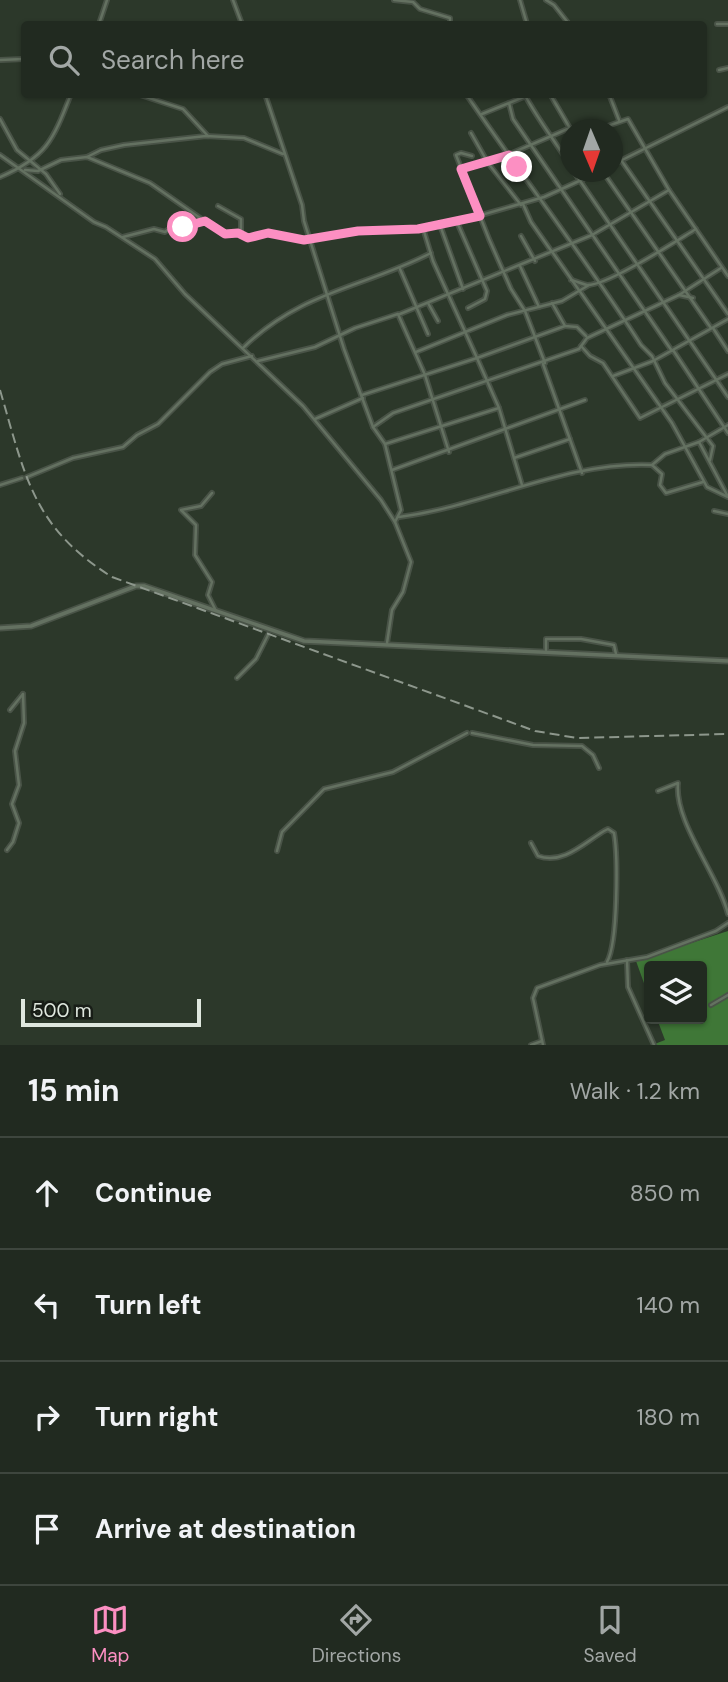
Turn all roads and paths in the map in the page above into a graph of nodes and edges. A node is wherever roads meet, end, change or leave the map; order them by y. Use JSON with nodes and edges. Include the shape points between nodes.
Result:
{"nodes":[{"id":1,"x":107,"y":0,"type":"edge"},
{"id":2,"x":233,"y":0,"type":"edge"},
{"id":3,"x":394,"y":0,"type":"edge"},
{"id":4,"x":520,"y":0,"type":"edge"},
{"id":5,"x":545,"y":0,"type":"edge"},
{"id":6,"x":100,"y":21,"type":"edge"},
{"id":7,"x":241,"y":21,"type":"edge"},
{"id":8,"x":450,"y":21,"type":"edge"},
{"id":9,"x":526,"y":21,"type":"edge"},
{"id":10,"x":567,"y":21,"type":"edge"},
{"id":11,"x":717,"y":24,"type":"dead end"},
{"id":12,"x":728,"y":24,"type":"edge"},
{"id":13,"x":21,"y":59,"type":"edge"},
{"id":14,"x":0,"y":60,"type":"edge"},
{"id":15,"x":728,"y":68,"type":"edge"},
{"id":16,"x":719,"y":70,"type":"dead end"},
{"id":17,"x":69,"y":98,"type":"edge"},
{"id":18,"x":149,"y":98,"type":"edge"},
{"id":19,"x":266,"y":98,"type":"edge"},
{"id":20,"x":469,"y":98,"type":"edge"},
{"id":21,"x":523,"y":98,"type":"edge"},
{"id":22,"x":529,"y":98,"type":"edge"},
{"id":23,"x":552,"y":98,"type":"edge"},
{"id":24,"x":611,"y":98,"type":"edge"},
{"id":25,"x":509,"y":103,"type":"junction"},
{"id":26,"x":728,"y":107,"type":"edge"},
{"id":27,"x":481,"y":115,"type":"junction"},
{"id":28,"x":0,"y":119,"type":"edge"},
{"id":29,"x":565,"y":119,"type":"edge"},
{"id":30,"x":619,"y":119,"type":"edge"},
{"id":31,"x":623,"y":120,"type":"edge"},
{"id":32,"x":471,"y":133,"type":"dead end"},
{"id":33,"x":560,"y":133,"type":"edge"},
{"id":34,"x":208,"y":136,"type":"junction"},
{"id":35,"x":550,"y":137,"type":"junction"},
{"id":36,"x":530,"y":143,"type":"junction"},
{"id":37,"x":646,"y":149,"type":"junction"},
{"id":38,"x":560,"y":151,"type":"edge"},
{"id":39,"x":0,"y":155,"type":"edge"},
{"id":40,"x":284,"y":155,"type":"junction"},
{"id":41,"x":509,"y":155,"type":"junction"},
{"id":42,"x":472,"y":156,"type":"dead end"},
{"id":43,"x":88,"y":157,"type":"junction"},
{"id":44,"x":623,"y":159,"type":"edge"},
{"id":45,"x":29,"y":161,"type":"junction"},
{"id":46,"x":488,"y":163,"type":"junction"},
{"id":47,"x":623,"y":163,"type":"edge"},
{"id":48,"x":20,"y":169,"type":"junction"},
{"id":49,"x":461,"y":169,"type":"junction"},
{"id":50,"x":42,"y":170,"type":"junction"},
{"id":51,"x":0,"y":177,"type":"edge"},
{"id":52,"x":575,"y":182,"type":"edge"},
{"id":53,"x":580,"y":182,"type":"edge"},
{"id":54,"x":608,"y":182,"type":"edge"},
{"id":55,"x":560,"y":190,"type":"junction"},
{"id":56,"x":669,"y":190,"type":"junction"},
{"id":57,"x":62,"y":197,"type":"junction"},
{"id":58,"x":538,"y":199,"type":"junction"},
{"id":59,"x":651,"y":201,"type":"junction"},
{"id":60,"x":522,"y":205,"type":"junction"},
{"id":61,"x":218,"y":206,"type":"dead end"},
{"id":62,"x":633,"y":212,"type":"junction"},
{"id":63,"x":480,"y":216,"type":"junction"},
{"id":64,"x":205,"y":221,"type":"junction"},
{"id":65,"x":457,"y":222,"type":"junction"},
{"id":66,"x":440,"y":225,"type":"junction"},
{"id":67,"x":611,"y":225,"type":"junction"},
{"id":68,"x":423,"y":228,"type":"junction"},
{"id":69,"x":696,"y":229,"type":"junction"},
{"id":70,"x":241,"y":234,"type":"junction"},
{"id":71,"x":592,"y":235,"type":"junction"},
{"id":72,"x":521,"y":236,"type":"dead end"},
{"id":73,"x":123,"y":237,"type":"junction"},
{"id":74,"x":310,"y":239,"type":"junction"},
{"id":75,"x":677,"y":240,"type":"junction"},
{"id":76,"x":571,"y":242,"type":"junction"},
{"id":77,"x":659,"y":249,"type":"junction"},
{"id":78,"x":552,"y":252,"type":"junction"},
{"id":79,"x":431,"y":253,"type":"junction"},
{"id":80,"x":535,"y":261,"type":"junction"},
{"id":81,"x":638,"y":264,"type":"junction"},
{"id":82,"x":520,"y":266,"type":"junction"},
{"id":83,"x":400,"y":268,"type":"junction"},
{"id":84,"x":722,"y":268,"type":"junction"},
{"id":85,"x":506,"y":271,"type":"junction"},
{"id":86,"x":617,"y":274,"type":"junction"},
{"id":87,"x":728,"y":276,"type":"edge"},
{"id":88,"x":571,"y":279,"type":"junction"},
{"id":89,"x":704,"y":279,"type":"junction"},
{"id":90,"x":484,"y":281,"type":"junction"},
{"id":91,"x":598,"y":282,"type":"junction"},
{"id":92,"x":589,"y":285,"type":"junction"},
{"id":93,"x":463,"y":289,"type":"junction"},
{"id":94,"x":687,"y":290,"type":"junction"},
{"id":95,"x":579,"y":292,"type":"junction"},
{"id":96,"x":326,"y":293,"type":"junction"},
{"id":97,"x":448,"y":294,"type":"junction"},
{"id":98,"x":679,"y":295,"type":"junction"},
{"id":99,"x":693,"y":298,"type":"junction"},
{"id":100,"x":663,"y":302,"type":"junction"},
{"id":101,"x":428,"y":303,"type":"junction"},
{"id":102,"x":552,"y":303,"type":"junction"},
{"id":103,"x":415,"y":307,"type":"junction"},
{"id":104,"x":539,"y":307,"type":"junction"},
{"id":105,"x":468,"y":308,"type":"dead end"},
{"id":106,"x":525,"y":311,"type":"junction"},
{"id":107,"x":645,"y":311,"type":"junction"},
{"id":108,"x":399,"y":315,"type":"junction"},
{"id":109,"x":728,"y":317,"type":"edge"},
{"id":110,"x":625,"y":320,"type":"junction"},
{"id":111,"x":438,"y":321,"type":"dead end"},
{"id":112,"x":565,"y":326,"type":"junction"},
{"id":113,"x":712,"y":328,"type":"junction"},
{"id":114,"x":606,"y":329,"type":"junction"},
{"id":115,"x":466,"y":332,"type":"junction"},
{"id":116,"x":428,"y":334,"type":"dead end"},
{"id":117,"x":339,"y":335,"type":"junction"},
{"id":118,"x":536,"y":336,"type":"junction"},
{"id":119,"x":588,"y":337,"type":"junction"},
{"id":120,"x":689,"y":340,"type":"junction"},
{"id":121,"x":581,"y":346,"type":"junction"},
{"id":122,"x":243,"y":348,"type":"junction"},
{"id":123,"x":672,"y":351,"type":"junction"},
{"id":124,"x":728,"y":351,"type":"edge"},
{"id":125,"x":416,"y":352,"type":"junction"},
{"id":126,"x":252,"y":356,"type":"junction"},
{"id":127,"x":477,"y":358,"type":"junction"},
{"id":128,"x":257,"y":361,"type":"junction"},
{"id":129,"x":653,"y":361,"type":"junction"},
{"id":130,"x":544,"y":363,"type":"junction"},
{"id":131,"x":632,"y":369,"type":"junction"},
{"id":132,"x":728,"y":374,"type":"edge"},
{"id":133,"x":425,"y":375,"type":"junction"},
{"id":134,"x":612,"y":376,"type":"junction"},
{"id":135,"x":489,"y":380,"type":"junction"},
{"id":136,"x":716,"y":380,"type":"junction"},
{"id":137,"x":697,"y":389,"type":"junction"},
{"id":138,"x":362,"y":396,"type":"junction"},
{"id":139,"x":728,"y":397,"type":"edge"},
{"id":140,"x":677,"y":398,"type":"junction"},
{"id":141,"x":431,"y":400,"type":"junction"},
{"id":142,"x":585,"y":400,"type":"dead end"},
{"id":143,"x":499,"y":408,"type":"junction"},
{"id":144,"x":660,"y":408,"type":"junction"},
{"id":145,"x":560,"y":411,"type":"junction"},
{"id":146,"x":315,"y":419,"type":"junction"},
{"id":147,"x":726,"y":426,"type":"edge"},
{"id":148,"x":373,"y":427,"type":"junction"},
{"id":149,"x":441,"y":427,"type":"junction"},
{"id":150,"x":505,"y":431,"type":"junction"},
{"id":151,"x":728,"y":433,"type":"edge"},
{"id":152,"x":706,"y":437,"type":"junction"},
{"id":153,"x":570,"y":439,"type":"junction"},
{"id":154,"x":699,"y":442,"type":"junction"},
{"id":155,"x":385,"y":444,"type":"junction"},
{"id":156,"x":684,"y":445,"type":"junction"},
{"id":157,"x":449,"y":452,"type":"junction"},
{"id":158,"x":514,"y":458,"type":"junction"},
{"id":159,"x":710,"y":460,"type":"junction"},
{"id":160,"x":652,"y":465,"type":"junction"},
{"id":161,"x":392,"y":470,"type":"junction"},
{"id":162,"x":582,"y":473,"type":"junction"},
{"id":163,"x":705,"y":482,"type":"junction"},
{"id":164,"x":0,"y":485,"type":"edge"},
{"id":165,"x":522,"y":485,"type":"junction"},
{"id":166,"x":212,"y":493,"type":"dead end"},
{"id":167,"x":728,"y":497,"type":"edge"},
{"id":168,"x":714,"y":511,"type":"dead end"},
{"id":169,"x":728,"y":514,"type":"edge"},
{"id":170,"x":399,"y":517,"type":"junction"},
{"id":171,"x":395,"y":522,"type":"junction"},
{"id":172,"x":216,"y":611,"type":"junction"},
{"id":173,"x":0,"y":628,"type":"edge"},
{"id":174,"x":268,"y":635,"type":"dead end"},
{"id":175,"x":387,"y":643,"type":"junction"},
{"id":176,"x":546,"y":650,"type":"junction"},
{"id":177,"x":616,"y":654,"type":"junction"},
{"id":178,"x":728,"y":660,"type":"edge"},
{"id":179,"x":237,"y":678,"type":"dead end"},
{"id":180,"x":10,"y":710,"type":"dead end"},
{"id":181,"x":598,"y":768,"type":"dead end"},
{"id":182,"x":658,"y":791,"type":"dead end"},
{"id":183,"x":531,"y":843,"type":"dead end"},
{"id":184,"x":7,"y":850,"type":"dead end"},
{"id":185,"x":277,"y":851,"type":"dead end"},
{"id":186,"x":728,"y":914,"type":"edge"},
{"id":187,"x":728,"y":923,"type":"edge"},
{"id":188,"x":627,"y":960,"type":"junction"},
{"id":189,"x":607,"y":963,"type":"junction"},
{"id":190,"x":728,"y":995,"type":"edge"},
{"id":191,"x":711,"y":1005,"type":"dead end"},
{"id":192,"x":542,"y":1043,"type":"edge"},
{"id":193,"x":531,"y":1045,"type":"edge"},
{"id":194,"x":654,"y":1045,"type":"edge"}],
"edges":[{"from":1,"to":6,"type":"street"},
{"from":2,"to":7,"type":"street"},
{"from":3,"to":8,"type":"street","via":[[413,2]]},
{"from":4,"to":9,"type":"street"},
{"from":5,"to":10,"type":"street"},
{"from":11,"to":12,"type":"street"},
{"from":13,"to":14,"type":"street"},
{"from":15,"to":16,"type":"street"},
{"from":17,"to":45,"type":"street","via":[[53,140]]},
{"from":18,"to":34,"type":"street","via":[[183,109]]},
{"from":19,"to":40,"type":"street"},
{"from":20,"to":27,"type":"street"},
{"from":21,"to":25,"type":"street"},
{"from":22,"to":35,"type":"street"},
{"from":23,"to":29,"type":"street"},
{"from":24,"to":30,"type":"street"},
{"from":25,"to":27,"type":"street"},
{"from":25,"to":36,"type":"street","via":[[513,119]]},
{"from":26,"to":37,"type":"street"},
{"from":27,"to":41,"type":"street"},
{"from":28,"to":45,"type":"street","via":[[17,150]]},
{"from":31,"to":37,"type":"street","via":[[628,119]]},
{"from":32,"to":46,"type":"street"},
{"from":33,"to":35,"type":"street"},
{"from":34,"to":40,"type":"street","via":[[251,139]]},
{"from":34,"to":43,"type":"street","via":[[124,145]]},
{"from":35,"to":36,"type":"street"},
{"from":35,"to":38,"type":"street"},
{"from":36,"to":41,"type":"street"},
{"from":36,"to":55,"type":"street"},
{"from":37,"to":44,"type":"street"},
{"from":37,"to":56,"type":"street"},
{"from":39,"to":48,"type":"street"},
{"from":40,"to":74,"type":"street"},
{"from":41,"to":46,"type":"street"},
{"from":41,"to":58,"type":"street"},
{"from":42,"to":49,"type":"street","via":[[457,153]]},
{"from":43,"to":50,"type":"street","via":[[61,160]]},
{"from":43,"to":64,"type":"street","via":[[150,183]]},
{"from":45,"to":48,"type":"street"},
{"from":45,"to":50,"type":"street"},
{"from":46,"to":49,"type":"street"},
{"from":46,"to":60,"type":"street"},
{"from":47,"to":59,"type":"street"},
{"from":48,"to":50,"type":"street"},
{"from":48,"to":51,"type":"street"},
{"from":48,"to":57,"type":"street"},
{"from":49,"to":63,"type":"street"},
{"from":50,"to":57,"type":"street"},
{"from":52,"to":55,"type":"street"},
{"from":53,"to":67,"type":"street"},
{"from":54,"to":62,"type":"street"},
{"from":55,"to":58,"type":"street"},
{"from":55,"to":71,"type":"street"},
{"from":56,"to":59,"type":"street"},
{"from":56,"to":69,"type":"street"},
{"from":57,"to":73,"type":"street"},
{"from":58,"to":60,"type":"street"},
{"from":58,"to":76,"type":"street"},
{"from":59,"to":62,"type":"street"},
{"from":59,"to":75,"type":"street"},
{"from":60,"to":63,"type":"street"},
{"from":60,"to":78,"type":"street"},
{"from":61,"to":70,"type":"street","via":[[241,219]]},
{"from":62,"to":67,"type":"street"},
{"from":62,"to":77,"type":"street"},
{"from":63,"to":65,"type":"street"},
{"from":63,"to":85,"type":"street"},
{"from":64,"to":70,"type":"street","via":[[223,234]]},
{"from":64,"to":73,"type":"street"},
{"from":65,"to":66,"type":"street"},
{"from":65,"to":90,"type":"street"},
{"from":66,"to":68,"type":"street"},
{"from":66,"to":93,"type":"street"},
{"from":67,"to":71,"type":"street"},
{"from":67,"to":81,"type":"street"},
{"from":68,"to":74,"type":"street"},
{"from":68,"to":79,"type":"street"},
{"from":69,"to":75,"type":"street"},
{"from":69,"to":84,"type":"street"},
{"from":70,"to":74,"type":"street"},
{"from":71,"to":76,"type":"street"},
{"from":71,"to":86,"type":"street"},
{"from":72,"to":80,"type":"street"},
{"from":73,"to":122,"type":"street","via":[[155,259]]},
{"from":74,"to":96,"type":"street"},
{"from":75,"to":77,"type":"street"},
{"from":75,"to":89,"type":"street"},
{"from":76,"to":78,"type":"street"},
{"from":76,"to":91,"type":"street"},
{"from":77,"to":81,"type":"street"},
{"from":77,"to":94,"type":"street"},
{"from":78,"to":80,"type":"street"},
{"from":78,"to":88,"type":"street"},
{"from":79,"to":83,"type":"street"},
{"from":79,"to":97,"type":"street"},
{"from":80,"to":82,"type":"street"},
{"from":81,"to":86,"type":"street"},
{"from":81,"to":100,"type":"street"},
{"from":82,"to":85,"type":"street"},
{"from":82,"to":104,"type":"street"},
{"from":83,"to":96,"type":"street"},
{"from":83,"to":103,"type":"street"},
{"from":84,"to":87,"type":"street"},
{"from":84,"to":89,"type":"street"},
{"from":85,"to":90,"type":"street"},
{"from":85,"to":106,"type":"street"},
{"from":86,"to":91,"type":"street"},
{"from":86,"to":107,"type":"street"},
{"from":88,"to":92,"type":"street"},
{"from":88,"to":95,"type":"street"},
{"from":89,"to":94,"type":"street"},
{"from":89,"to":109,"type":"street"},
{"from":90,"to":93,"type":"street"},
{"from":90,"to":105,"type":"street","via":[[486,297]]},
{"from":91,"to":92,"type":"street"},
{"from":91,"to":110,"type":"street"},
{"from":92,"to":95,"type":"street"},
{"from":93,"to":97,"type":"street"},
{"from":94,"to":98,"type":"street"},
{"from":94,"to":99,"type":"street"},
{"from":95,"to":102,"type":"street"},
{"from":95,"to":114,"type":"street"},
{"from":96,"to":117,"type":"street"},
{"from":96,"to":122,"type":"street","via":[[287,312]]},
{"from":97,"to":101,"type":"street"},
{"from":97,"to":115,"type":"street"},
{"from":98,"to":99,"type":"street"},
{"from":98,"to":100,"type":"street"},
{"from":99,"to":113,"type":"street"},
{"from":100,"to":107,"type":"street"},
{"from":100,"to":120,"type":"street"},
{"from":101,"to":103,"type":"street"},
{"from":101,"to":111,"type":"street"},
{"from":102,"to":104,"type":"street"},
{"from":102,"to":112,"type":"street"},
{"from":103,"to":108,"type":"street"},
{"from":103,"to":116,"type":"street"},
{"from":104,"to":106,"type":"street"},
{"from":106,"to":115,"type":"street"},
{"from":106,"to":118,"type":"street"},
{"from":107,"to":110,"type":"street"},
{"from":107,"to":123,"type":"street"},
{"from":108,"to":117,"type":"street"},
{"from":108,"to":125,"type":"street"},
{"from":109,"to":113,"type":"street"},
{"from":110,"to":114,"type":"street"},
{"from":110,"to":129,"type":"street"},
{"from":112,"to":118,"type":"street"},
{"from":112,"to":119,"type":"street","via":[[577,327]]},
{"from":113,"to":120,"type":"street"},
{"from":113,"to":124,"type":"street"},
{"from":114,"to":119,"type":"street"},
{"from":114,"to":131,"type":"street"},
{"from":115,"to":125,"type":"street"},
{"from":115,"to":127,"type":"street"},
{"from":117,"to":128,"type":"street","via":[[315,347]]},
{"from":117,"to":138,"type":"street"},
{"from":118,"to":127,"type":"street"},
{"from":118,"to":130,"type":"street"},
{"from":119,"to":121,"type":"street"},
{"from":120,"to":123,"type":"street"},
{"from":120,"to":136,"type":"street"},
{"from":121,"to":130,"type":"street"},
{"from":121,"to":134,"type":"street","via":[[601,360]]},
{"from":122,"to":126,"type":"street"},
{"from":123,"to":129,"type":"street"},
{"from":123,"to":137,"type":"street"},
{"from":125,"to":133,"type":"street"},
{"from":126,"to":128,"type":"street"},
{"from":126,"to":164,"type":"street","via":[[210,372],[158,424],[123,447],[73,458]]},
{"from":127,"to":133,"type":"street"},
{"from":127,"to":135,"type":"street"},
{"from":128,"to":146,"type":"street"},
{"from":129,"to":131,"type":"street"},
{"from":129,"to":140,"type":"street"},
{"from":130,"to":135,"type":"street"},
{"from":130,"to":145,"type":"street"},
{"from":131,"to":134,"type":"street"},
{"from":131,"to":144,"type":"street"},
{"from":132,"to":136,"type":"street"},
{"from":133,"to":138,"type":"street"},
{"from":133,"to":141,"type":"street"},
{"from":134,"to":144,"type":"street","via":[[640,418]]},
{"from":135,"to":141,"type":"street"},
{"from":135,"to":143,"type":"street"},
{"from":136,"to":137,"type":"street"},
{"from":136,"to":139,"type":"street"},
{"from":137,"to":140,"type":"street"},
{"from":137,"to":147,"type":"street"},
{"from":138,"to":146,"type":"street"},
{"from":138,"to":148,"type":"street"},
{"from":140,"to":144,"type":"street"},
{"from":140,"to":152,"type":"street"},
{"from":141,"to":148,"type":"street","via":[[384,417]]},
{"from":141,"to":149,"type":"street"},
{"from":142,"to":145,"type":"street"},
{"from":143,"to":149,"type":"street"},
{"from":143,"to":150,"type":"street"},
{"from":144,"to":156,"type":"street"},
{"from":145,"to":150,"type":"street"},
{"from":145,"to":153,"type":"street"},
{"from":146,"to":171,"type":"street"},
{"from":147,"to":151,"type":"street"},
{"from":147,"to":152,"type":"street"},
{"from":148,"to":155,"type":"street"},
{"from":149,"to":155,"type":"street"},
{"from":149,"to":157,"type":"street"},
{"from":150,"to":157,"type":"street"},
{"from":150,"to":158,"type":"street"},
{"from":152,"to":154,"type":"street"},
{"from":152,"to":159,"type":"street","via":[[714,449]]},
{"from":153,"to":158,"type":"street"},
{"from":153,"to":162,"type":"street"},
{"from":154,"to":156,"type":"street"},
{"from":154,"to":159,"type":"street"},
{"from":155,"to":161,"type":"street"},
{"from":156,"to":160,"type":"street"},
{"from":156,"to":163,"type":"street"},
{"from":157,"to":161,"type":"street"},
{"from":158,"to":165,"type":"street"},
{"from":159,"to":167,"type":"street"},
{"from":160,"to":162,"type":"street","via":[[624,464]]},
{"from":160,"to":163,"type":"street","via":[[662,474],[660,485],[666,493]]},
{"from":161,"to":170,"type":"street"},
{"from":162,"to":165,"type":"street"},
{"from":163,"to":167,"type":"street","via":[[709,490]]},
{"from":165,"to":170,"type":"street"},
{"from":166,"to":172,"type":"street","via":[[201,506],[181,510],[196,525],[193,551],[212,582],[208,595]]},
{"from":168,"to":169,"type":"street"},
{"from":170,"to":171,"type":"street"},
{"from":171,"to":175,"type":"street","via":[[411,562],[403,592],[392,610]]},
{"from":172,"to":173,"type":"street","via":[[136,586],[31,626]]},
{"from":172,"to":175,"type":"street","via":[[304,640]]},
{"from":174,"to":179,"type":"street","via":[[256,659]]},
{"from":175,"to":176,"type":"street"},
{"from":176,"to":177,"type":"street"},
{"from":176,"to":177,"type":"street","via":[[546,639],[570,639],[614,645]]},
{"from":177,"to":178,"type":"street"},
{"from":180,"to":184,"type":"street","via":[[23,694],[24,723],[15,751],[19,784],[12,804],[19,823]]},
{"from":181,"to":185,"type":"street","via":[[593,755],[582,746],[533,746],[469,733],[393,772],[324,789],[282,832]]},
{"from":182,"to":186,"type":"street","via":[[678,783],[680,808]]},
{"from":183,"to":189,"type":"street","via":[[538,856],[548,859],[578,850],[604,831],[614,833],[614,916]]},
{"from":187,"to":188,"type":"street","via":[[652,955]]},
{"from":188,"to":189,"type":"street"},
{"from":188,"to":194,"type":"street","via":[[628,987]]},
{"from":189,"to":192,"type":"street","via":[[535,990]]},
{"from":190,"to":191,"type":"street"},
{"from":192,"to":193,"type":"street"}]}
